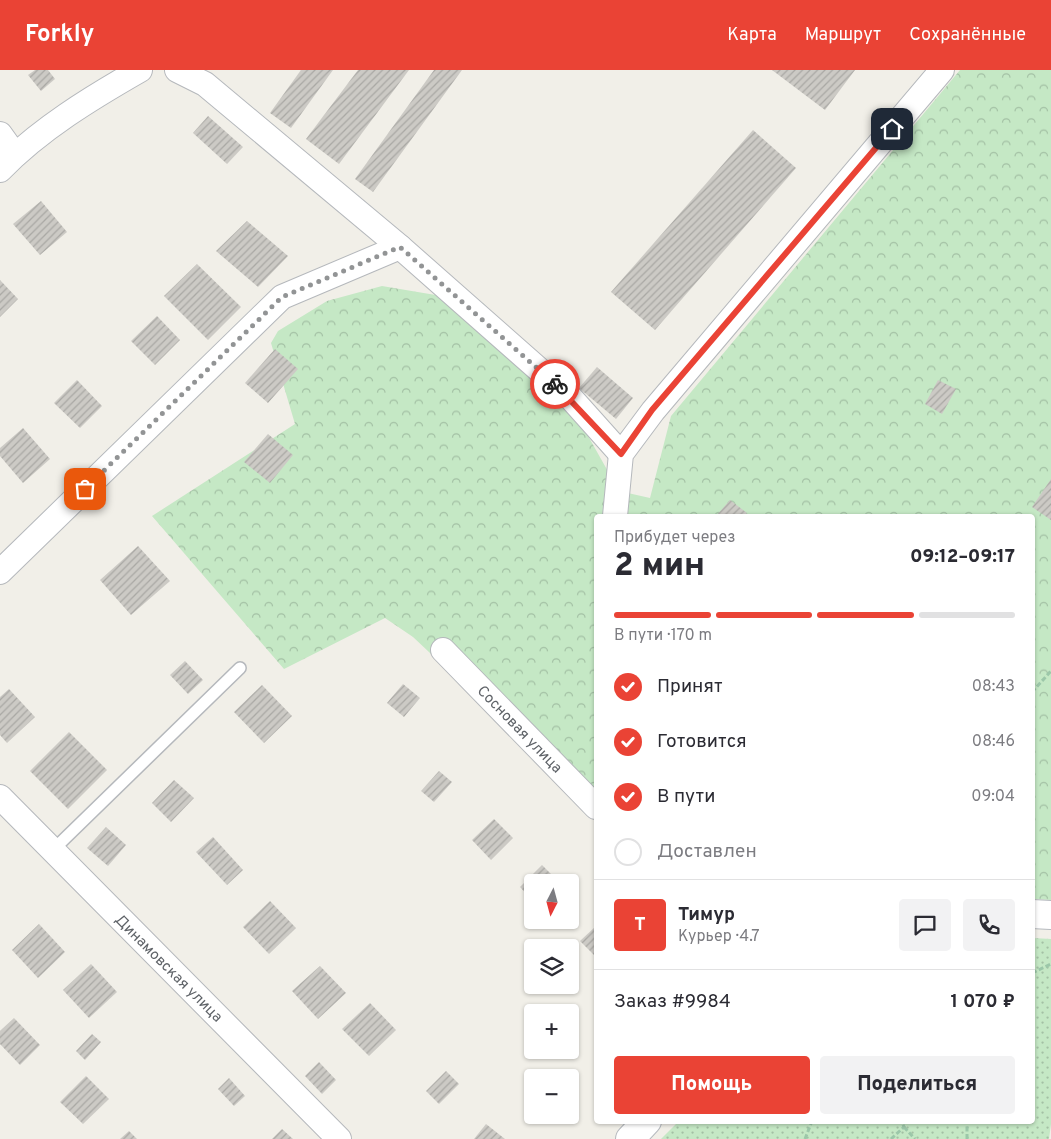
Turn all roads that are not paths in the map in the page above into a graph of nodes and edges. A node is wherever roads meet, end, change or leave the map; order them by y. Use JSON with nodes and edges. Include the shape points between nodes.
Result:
{"nodes":[{"id":1,"x":140,"y":70,"type":"edge"},
{"id":2,"x":177,"y":70,"type":"edge"},
{"id":3,"x":942,"y":70,"type":"edge"},
{"id":4,"x":205,"y":77,"type":"edge"},
{"id":5,"x":0,"y":134,"type":"edge"},
{"id":6,"x":7,"y":162,"type":"edge"},
{"id":7,"x":400,"y":247,"type":"junction"},
{"id":8,"x":621,"y":454,"type":"junction"},
{"id":9,"x":615,"y":514,"type":"edge"},
{"id":10,"x":0,"y":572,"type":"edge"},
{"id":11,"x":443,"y":650,"type":"dead end"},
{"id":12,"x":240,"y":668,"type":"dead end"},
{"id":13,"x":0,"y":796,"type":"edge"},
{"id":14,"x":594,"y":805,"type":"edge"},
{"id":15,"x":53,"y":850,"type":"junction"},
{"id":16,"x":1035,"y":914,"type":"edge"},
{"id":17,"x":1051,"y":915,"type":"edge"},
{"id":18,"x":644,"y":1124,"type":"edge"},
{"id":19,"x":339,"y":1139,"type":"edge"},
{"id":20,"x":630,"y":1139,"type":"edge"}],
"edges":[{"from":1,"to":6,"type":"street","via":[[94,97]]},
{"from":2,"to":4,"type":"street"},
{"from":3,"to":8,"type":"street","via":[[652,410]]},
{"from":4,"to":7,"type":"street"},
{"from":5,"to":6,"type":"street"},
{"from":7,"to":8,"type":"street","via":[[570,397]]},
{"from":7,"to":10,"type":"street","via":[[282,297]]},
{"from":8,"to":9,"type":"street"},
{"from":11,"to":14,"type":"street","name":"Сосновая улица"},
{"from":12,"to":15,"type":"lane"},
{"from":13,"to":15,"type":"street","name":"Динамовская улица"},
{"from":15,"to":19,"type":"street","name":"Динамовская улица"},
{"from":16,"to":17,"type":"street"},
{"from":18,"to":20,"type":"street"}]}
